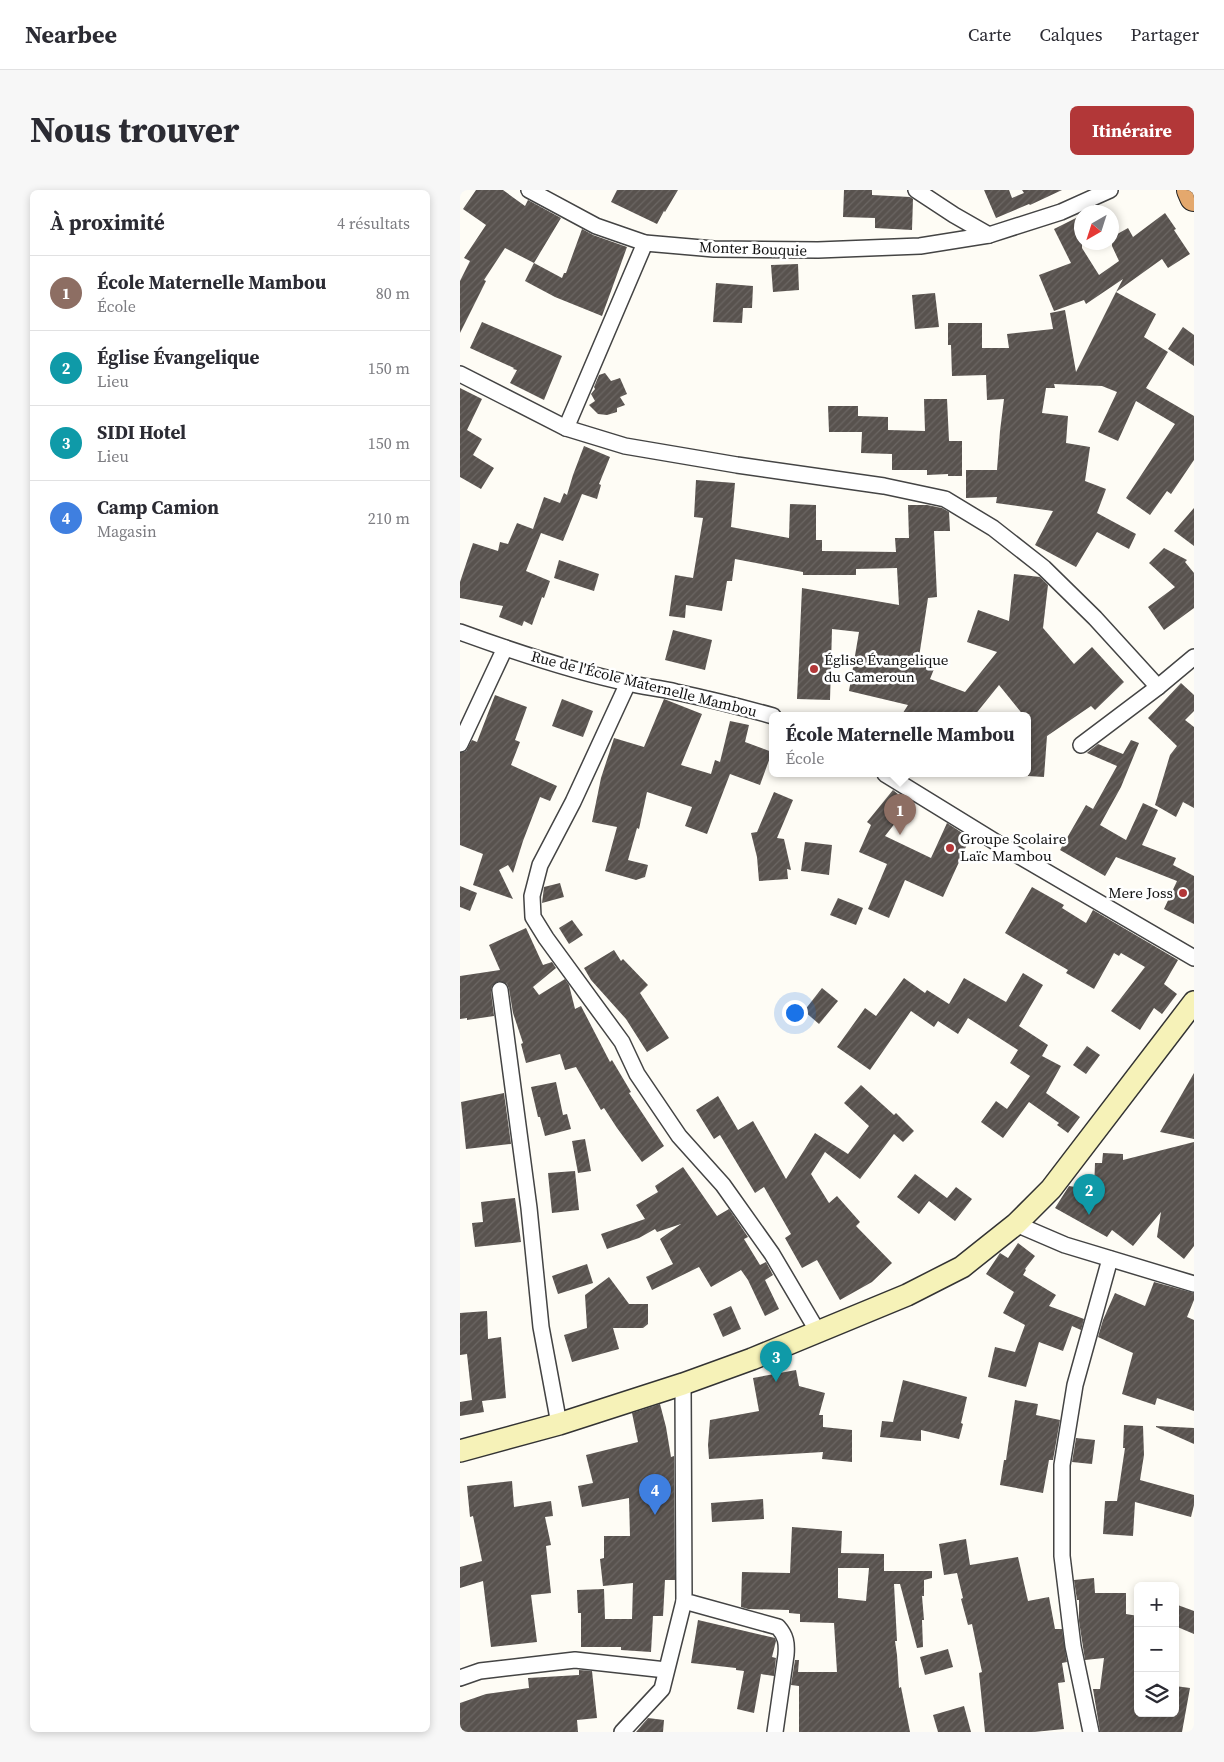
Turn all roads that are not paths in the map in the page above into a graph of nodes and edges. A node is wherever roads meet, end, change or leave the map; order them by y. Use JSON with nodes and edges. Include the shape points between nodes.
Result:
{"nodes":[{"id":1,"x":529,"y":190,"type":"edge"},
{"id":2,"x":916,"y":190,"type":"edge"},
{"id":3,"x":1110,"y":190,"type":"edge"},
{"id":4,"x":1191,"y":190,"type":"edge"},
{"id":5,"x":1194,"y":197,"type":"edge"},
{"id":6,"x":989,"y":235,"type":"junction"},
{"id":7,"x":645,"y":243,"type":"junction"},
{"id":8,"x":460,"y":374,"type":"edge"},
{"id":9,"x":566,"y":428,"type":"junction"},
{"id":10,"x":460,"y":632,"type":"edge"},
{"id":11,"x":504,"y":648,"type":"junction"},
{"id":12,"x":1194,"y":657,"type":"edge"},
{"id":13,"x":628,"y":683,"type":"junction"},
{"id":14,"x":1158,"y":687,"type":"junction"},
{"id":15,"x":769,"y":715,"type":"edge"},
{"id":16,"x":460,"y":744,"type":"edge"},
{"id":17,"x":1081,"y":745,"type":"dead end"},
{"id":18,"x":890,"y":777,"type":"edge"},
{"id":19,"x":1194,"y":958,"type":"edge"},
{"id":20,"x":500,"y":990,"type":"dead end"},
{"id":21,"x":1194,"y":1002,"type":"edge"},
{"id":22,"x":1016,"y":1224,"type":"junction"},
{"id":23,"x":1110,"y":1260,"type":"junction"},
{"id":24,"x":1194,"y":1284,"type":"edge"},
{"id":25,"x":818,"y":1332,"type":"junction"},
{"id":26,"x":683,"y":1384,"type":"junction"},
{"id":27,"x":559,"y":1424,"type":"junction"},
{"id":28,"x":460,"y":1451,"type":"edge"},
{"id":29,"x":684,"y":1601,"type":"junction"},
{"id":30,"x":666,"y":1670,"type":"junction"},
{"id":31,"x":460,"y":1678,"type":"edge"},
{"id":32,"x":622,"y":1732,"type":"edge"},
{"id":33,"x":774,"y":1732,"type":"edge"},
{"id":34,"x":1091,"y":1732,"type":"edge"}],
"edges":[{"from":1,"to":7,"type":"street","name":"Monter Bouquie","via":[[596,226]]},
{"from":2,"to":6,"type":"street"},
{"from":3,"to":6,"type":"street","name":"Monter Bouquie","via":[[1061,212]]},
{"from":4,"to":5,"type":"highway"},
{"from":6,"to":7,"type":"street","name":"Monter Bouquie","via":[[920,246],[818,250],[714,249]]},
{"from":7,"to":9,"type":"street"},
{"from":8,"to":9,"type":"street"},
{"from":9,"to":14,"type":"street","via":[[625,446],[884,486],[945,499],[993,528],[1044,568]]},
{"from":10,"to":11,"type":"street","name":"Rue de l'École Maternelle Mambou"},
{"from":11,"to":13,"type":"street","name":"Rue de l'École Maternelle Mambou"},
{"from":11,"to":16,"type":"street"},
{"from":12,"to":14,"type":"street"},
{"from":13,"to":15,"type":"street","name":"Rue de l'École Maternelle Mambou"},
{"from":13,"to":25,"type":"street","via":[[540,865],[532,896],[533,917],[622,1042],[637,1074],[679,1136],[723,1185],[772,1254]]},
{"from":14,"to":17,"type":"street"},
{"from":18,"to":19,"type":"street"},
{"from":20,"to":27,"type":"street","via":[[541,1327]]},
{"from":21,"to":22,"type":"street","via":[[1051,1189]]},
{"from":22,"to":23,"type":"street"},
{"from":22,"to":25,"type":"street","via":[[962,1267],[907,1295]]},
{"from":23,"to":24,"type":"street"},
{"from":23,"to":34,"type":"street","via":[[1075,1385],[1062,1465],[1062,1556],[1073,1646]]},
{"from":25,"to":26,"type":"street"},
{"from":26,"to":27,"type":"street"},
{"from":26,"to":29,"type":"street"},
{"from":27,"to":28,"type":"street"},
{"from":29,"to":30,"type":"street"},
{"from":29,"to":33,"type":"street","via":[[778,1627],[784,1634],[786,1656]]},
{"from":30,"to":31,"type":"street","via":[[575,1660],[480,1671]]},
{"from":30,"to":32,"type":"street","via":[[662,1689]]}]}
